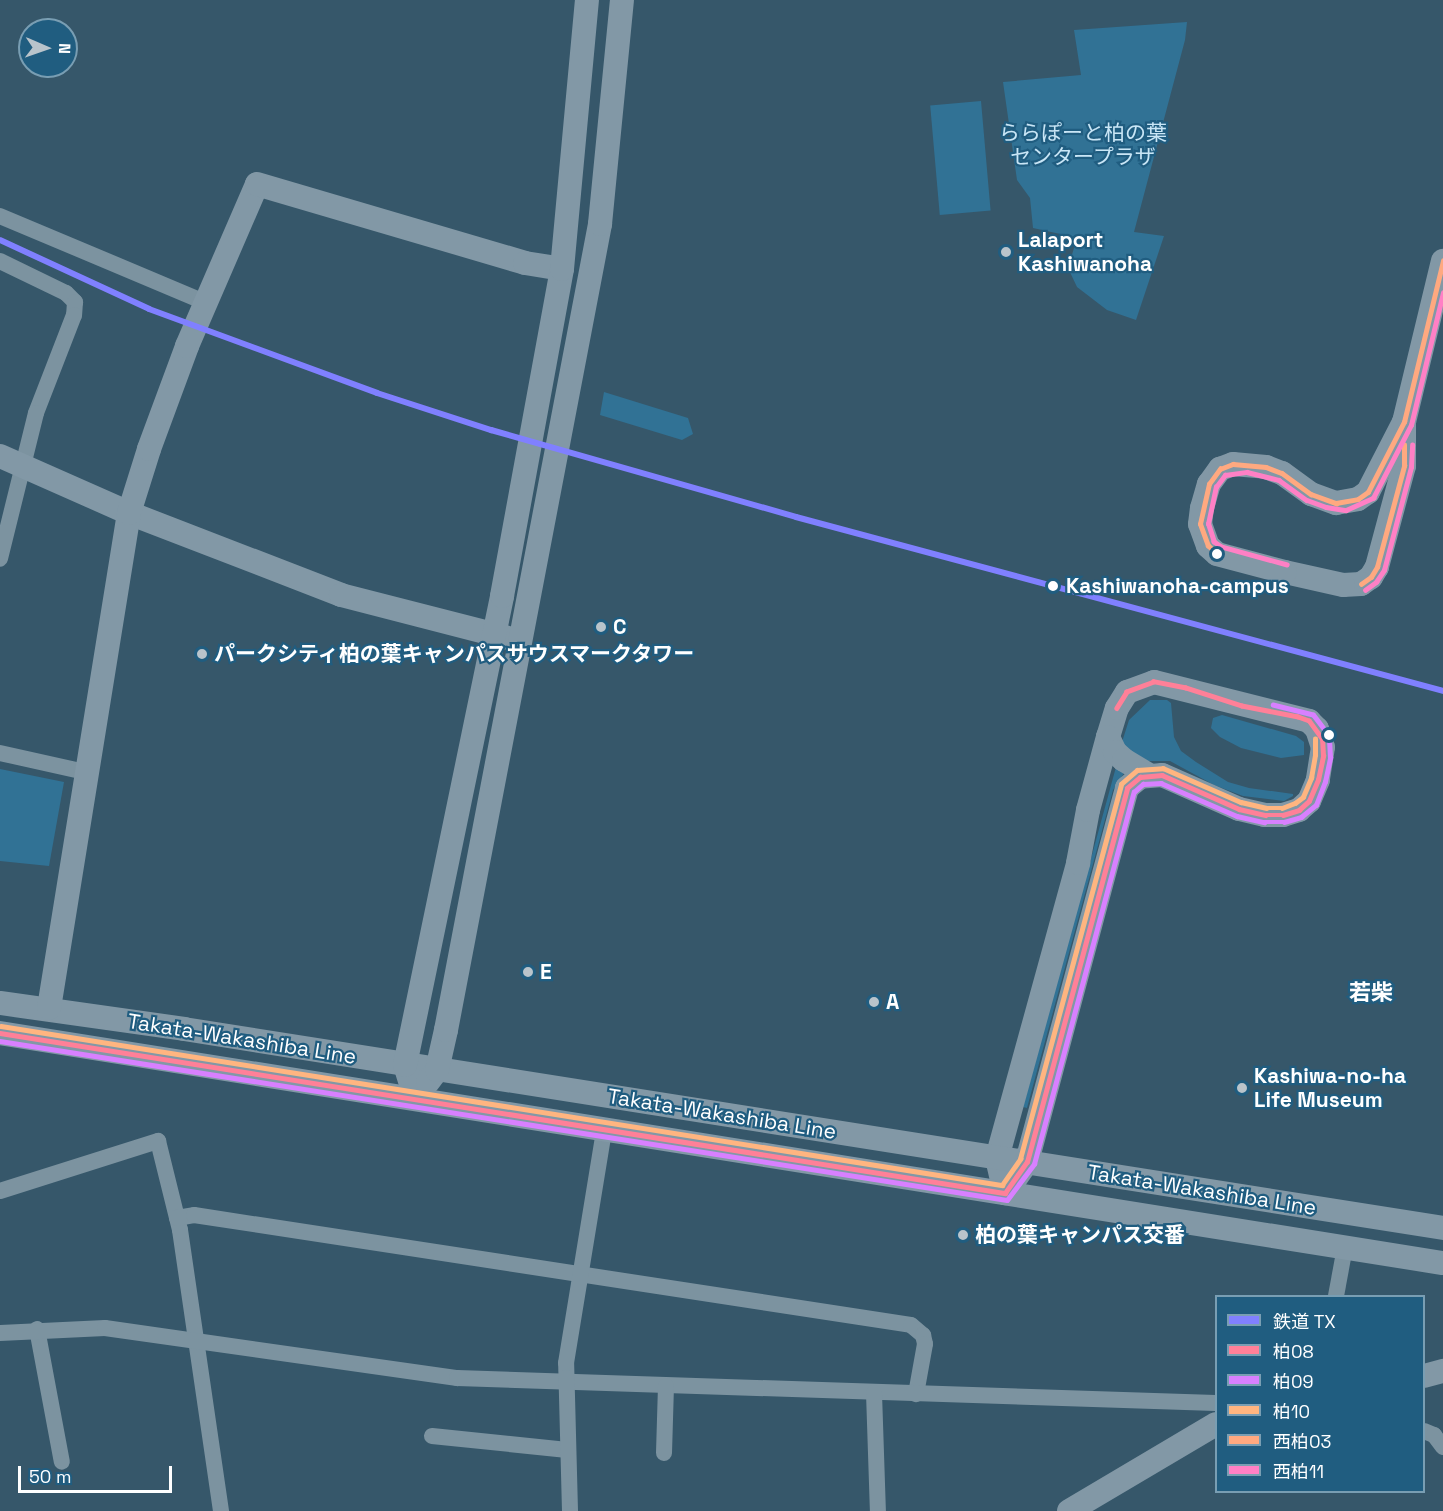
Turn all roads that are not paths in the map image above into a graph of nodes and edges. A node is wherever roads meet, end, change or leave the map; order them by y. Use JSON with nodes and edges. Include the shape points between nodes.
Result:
{"nodes":[{"id":1,"x":587,"y":0,"type":"edge"},
{"id":2,"x":622,"y":0,"type":"edge"},
{"id":3,"x":0,"y":216,"type":"edge"},
{"id":4,"x":0,"y":261,"type":"edge"},
{"id":5,"x":1443,"y":261,"type":"edge"},
{"id":6,"x":562,"y":269,"type":"junction"},
{"id":7,"x":206,"y":302,"type":"junction"},
{"id":8,"x":1404,"y":422,"type":"junction"},
{"id":9,"x":0,"y":456,"type":"edge"},
{"id":10,"x":22,"y":465,"type":"junction"},
{"id":11,"x":129,"y":513,"type":"junction"},
{"id":12,"x":0,"y":559,"type":"edge"},
{"id":13,"x":494,"y":635,"type":"junction"},
{"id":14,"x":521,"y":640,"type":"junction"},
{"id":15,"x":1108,"y":737,"type":"junction"},
{"id":16,"x":0,"y":753,"type":"edge"},
{"id":17,"x":86,"y":772,"type":"junction"},
{"id":18,"x":1149,"y":775,"type":"junction"},
{"id":19,"x":0,"y":1003,"type":"edge"},
{"id":20,"x":50,"y":1008,"type":"junction"},
{"id":21,"x":0,"y":1033,"type":"edge"},
{"id":22,"x":405,"y":1065,"type":"junction"},
{"id":23,"x":437,"y":1070,"type":"junction"},
{"id":24,"x":415,"y":1100,"type":"junction"},
{"id":25,"x":604,"y":1130,"type":"junction"},
{"id":26,"x":997,"y":1158,"type":"junction"},
{"id":27,"x":1027,"y":1162,"type":"junction"},
{"id":28,"x":0,"y":1191,"type":"edge"},
{"id":29,"x":1005,"y":1194,"type":"junction"},
{"id":30,"x":177,"y":1218,"type":"junction"},
{"id":31,"x":1443,"y":1228,"type":"edge"},
{"id":32,"x":1345,"y":1247,"type":"junction"},
{"id":33,"x":1443,"y":1263,"type":"edge"},
{"id":34,"x":580,"y":1274,"type":"junction"},
{"id":35,"x":1336,"y":1295,"type":"edge"},
{"id":36,"x":37,"y":1329,"type":"junction"},
{"id":37,"x":0,"y":1333,"type":"edge"},
{"id":38,"x":195,"y":1341,"type":"junction"},
{"id":39,"x":1443,"y":1371,"type":"edge"},
{"id":40,"x":1425,"y":1376,"type":"edge"},
{"id":41,"x":565,"y":1384,"type":"junction"},
{"id":42,"x":666,"y":1386,"type":"junction"},
{"id":43,"x":874,"y":1393,"type":"junction"},
{"id":44,"x":916,"y":1394,"type":"junction"},
{"id":45,"x":1215,"y":1403,"type":"edge"},
{"id":46,"x":1215,"y":1425,"type":"edge"},
{"id":47,"x":1425,"y":1431,"type":"edge"},
{"id":48,"x":432,"y":1436,"type":"dead end"},
{"id":49,"x":1443,"y":1447,"type":"edge"},
{"id":50,"x":567,"y":1450,"type":"junction"},
{"id":51,"x":664,"y":1453,"type":"dead end"},
{"id":52,"x":62,"y":1462,"type":"dead end"},
{"id":53,"x":221,"y":1511,"type":"edge"},
{"id":54,"x":570,"y":1511,"type":"edge"},
{"id":55,"x":878,"y":1511,"type":"edge"},
{"id":56,"x":1069,"y":1511,"type":"edge"}],
"edges":[{"from":1,"to":6,"type":"street"},
{"from":2,"to":14,"type":"street","via":[[600,224]]},
{"from":3,"to":7,"type":"street"},
{"from":4,"to":10,"type":"street","via":[[66,293],[75,302],[74,315],[36,413]]},
{"from":5,"to":8,"type":"street"},
{"from":6,"to":7,"type":"street","via":[[525,263],[256,184]]},
{"from":6,"to":13,"type":"street"},
{"from":7,"to":11,"type":"street","via":[[148,449]]},
{"from":8,"to":8,"type":"street","via":[[1404,466],[1377,567],[1361,584],[1342,585],[1285,572],[1217,554],[1208,546],[1200,524],[1202,508],[1209,484],[1220,469],[1233,464],[1266,467],[1282,473],[1311,494],[1344,503],[1368,492]]},
{"from":9,"to":10,"type":"street"},
{"from":10,"to":11,"type":"street"},
{"from":10,"to":12,"type":"street"},
{"from":11,"to":13,"type":"street","via":[[341,594]]},
{"from":11,"to":17,"type":"street"},
{"from":13,"to":14,"type":"street"},
{"from":13,"to":22,"type":"street"},
{"from":14,"to":23,"type":"street"},
{"from":15,"to":18,"type":"street","via":[[1124,760]]},
{"from":15,"to":18,"type":"street","via":[[1127,692],[1154,682],[1299,717],[1309,721],[1322,739],[1318,780],[1309,801],[1299,810],[1283,815],[1239,809],[1173,778]]},
{"from":15,"to":26,"type":"street","via":[[1078,863]]},
{"from":16,"to":17,"type":"street"},
{"from":17,"to":20,"type":"street"},
{"from":18,"to":27,"type":"street","via":[[1133,782],[1124,795]]},
{"from":19,"to":20,"type":"street","name":"Takata-Wakashiba Line"},
{"from":20,"to":22,"type":"street","name":"Takata-Wakashiba Line"},
{"from":21,"to":24,"type":"street","name":"Takata-Wakashiba Line"},
{"from":22,"to":23,"type":"street","name":"Takata-Wakashiba Line"},
{"from":22,"to":24,"type":"street"},
{"from":23,"to":24,"type":"street"},
{"from":23,"to":26,"type":"street","name":"Takata-Wakashiba Line"},
{"from":24,"to":25,"type":"street","name":"Takata-Wakashiba Line"},
{"from":25,"to":29,"type":"street","name":"Takata-Wakashiba Line"},
{"from":25,"to":34,"type":"street"},
{"from":26,"to":27,"type":"street","name":"Takata-Wakashiba Line"},
{"from":26,"to":29,"type":"street"},
{"from":27,"to":29,"type":"street"},
{"from":27,"to":31,"type":"street","name":"Takata-Wakashiba Line"},
{"from":28,"to":30,"type":"street","via":[[158,1141]]},
{"from":29,"to":32,"type":"street","name":"Takata-Wakashiba Line"},
{"from":30,"to":34,"type":"street","via":[[194,1215]]},
{"from":30,"to":38,"type":"street"},
{"from":32,"to":33,"type":"street","name":"Takata-Wakashiba Line"},
{"from":32,"to":35,"type":"street"},
{"from":34,"to":41,"type":"street"},
{"from":34,"to":44,"type":"street","via":[[911,1325],[923,1335],[925,1344]]},
{"from":36,"to":37,"type":"street"},
{"from":36,"to":38,"type":"street","via":[[105,1328]]},
{"from":36,"to":52,"type":"street"},
{"from":38,"to":41,"type":"street","via":[[457,1378]]},
{"from":38,"to":53,"type":"street"},
{"from":39,"to":40,"type":"street"},
{"from":41,"to":42,"type":"street"},
{"from":41,"to":50,"type":"street"},
{"from":42,"to":43,"type":"street"},
{"from":42,"to":51,"type":"street"},
{"from":43,"to":44,"type":"street"},
{"from":43,"to":55,"type":"street"},
{"from":44,"to":45,"type":"street"},
{"from":46,"to":56,"type":"street"},
{"from":47,"to":49,"type":"street","via":[[1434,1435]]},
{"from":48,"to":50,"type":"street"},
{"from":50,"to":54,"type":"street"}]}
